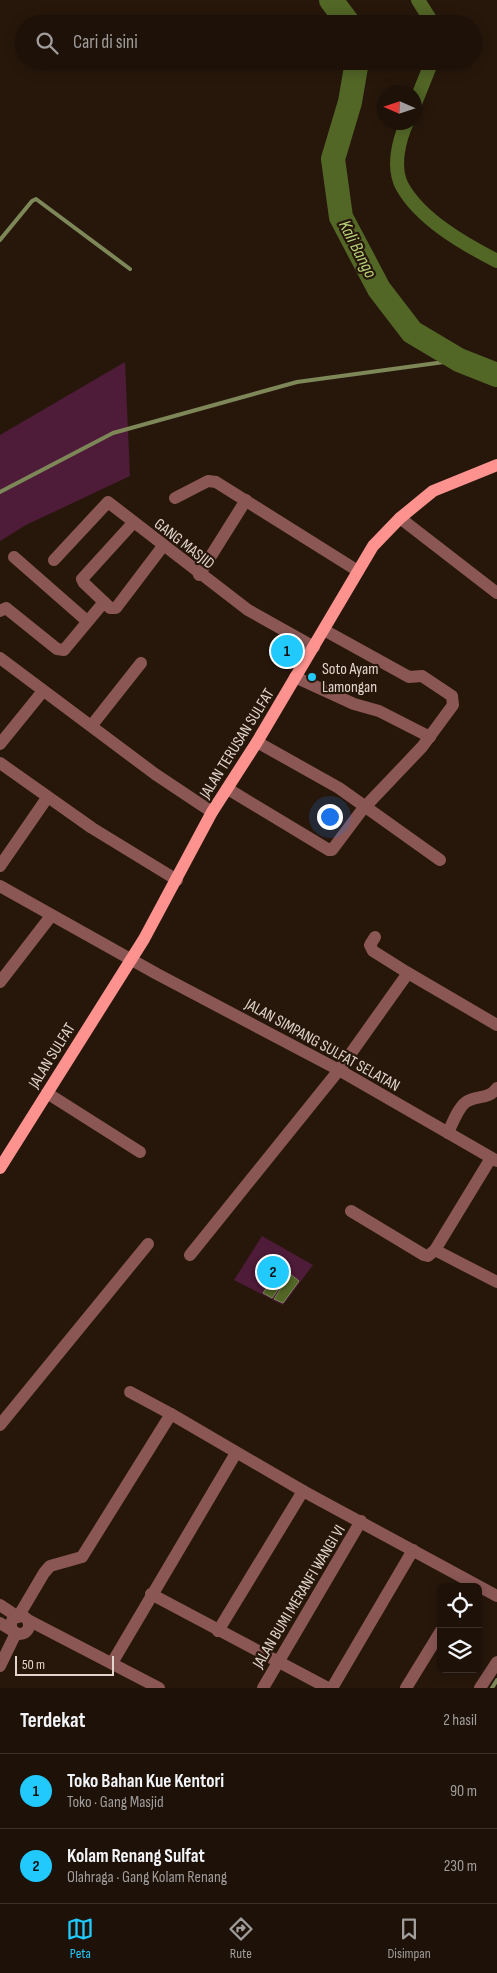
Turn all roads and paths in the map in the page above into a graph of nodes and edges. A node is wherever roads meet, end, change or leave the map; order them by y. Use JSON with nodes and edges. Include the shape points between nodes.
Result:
{"nodes":[{"id":1,"x":497,"y":466,"type":"edge"},
{"id":2,"x":175,"y":498,"type":"dead end"},
{"id":3,"x":246,"y":500,"type":"junction"},
{"id":4,"x":400,"y":518,"type":"junction"},
{"id":5,"x":132,"y":523,"type":"junction"},
{"id":6,"x":163,"y":546,"type":"junction"},
{"id":7,"x":14,"y":557,"type":"dead end"},
{"id":8,"x":54,"y":560,"type":"dead end"},
{"id":9,"x":358,"y":571,"type":"junction"},
{"id":10,"x":199,"y":575,"type":"junction"},
{"id":11,"x":497,"y":593,"type":"edge"},
{"id":12,"x":104,"y":602,"type":"junction"},
{"id":13,"x":0,"y":611,"type":"edge"},
{"id":14,"x":87,"y":621,"type":"junction"},
{"id":15,"x":324,"y":630,"type":"junction"},
{"id":16,"x":314,"y":647,"type":"junction"},
{"id":17,"x":0,"y":658,"type":"edge"},
{"id":18,"x":141,"y":663,"type":"dead end"},
{"id":19,"x":295,"y":677,"type":"junction"},
{"id":20,"x":43,"y":691,"type":"junction"},
{"id":21,"x":92,"y":725,"type":"junction"},
{"id":22,"x":430,"y":737,"type":"junction"},
{"id":23,"x":257,"y":742,"type":"junction"},
{"id":24,"x":0,"y":744,"type":"edge"},
{"id":25,"x":0,"y":763,"type":"edge"},
{"id":26,"x":228,"y":789,"type":"junction"},
{"id":27,"x":47,"y":798,"type":"junction"},
{"id":28,"x":366,"y":807,"type":"junction"},
{"id":29,"x":212,"y":812,"type":"junction"},
{"id":30,"x":440,"y":860,"type":"dead end"},
{"id":31,"x":0,"y":866,"type":"edge"},
{"id":32,"x":177,"y":880,"type":"junction"},
{"id":33,"x":0,"y":886,"type":"edge"},
{"id":34,"x":52,"y":916,"type":"junction"},
{"id":35,"x":375,"y":938,"type":"dead end"},
{"id":36,"x":130,"y":959,"type":"junction"},
{"id":37,"x":408,"y":974,"type":"junction"},
{"id":38,"x":0,"y":982,"type":"edge"},
{"id":39,"x":497,"y":1025,"type":"edge"},
{"id":40,"x":339,"y":1070,"type":"junction"},
{"id":41,"x":497,"y":1088,"type":"edge"},
{"id":42,"x":47,"y":1093,"type":"junction"},
{"id":43,"x":448,"y":1132,"type":"junction"},
{"id":44,"x":140,"y":1152,"type":"dead end"},
{"id":45,"x":494,"y":1159,"type":"edge"},
{"id":46,"x":0,"y":1168,"type":"edge"},
{"id":47,"x":351,"y":1211,"type":"dead end"},
{"id":48,"x":148,"y":1244,"type":"dead end"},
{"id":49,"x":435,"y":1250,"type":"junction"},
{"id":50,"x":190,"y":1255,"type":"dead end"},
{"id":51,"x":497,"y":1282,"type":"edge"},
{"id":52,"x":130,"y":1392,"type":"dead end"},
{"id":53,"x":171,"y":1414,"type":"junction"},
{"id":54,"x":0,"y":1425,"type":"edge"},
{"id":55,"x":236,"y":1452,"type":"junction"},
{"id":56,"x":302,"y":1491,"type":"junction"},
{"id":57,"x":361,"y":1521,"type":"junction"},
{"id":58,"x":413,"y":1550,"type":"junction"},
{"id":59,"x":467,"y":1583,"type":"edge"},
{"id":60,"x":482,"y":1590,"type":"edge"},
{"id":61,"x":151,"y":1594,"type":"junction"},
{"id":62,"x":497,"y":1596,"type":"edge"},
{"id":63,"x":0,"y":1605,"type":"edge"},
{"id":64,"x":23,"y":1618,"type":"junction"},
{"id":65,"x":0,"y":1623,"type":"edge"},
{"id":66,"x":218,"y":1631,"type":"junction"},
{"id":67,"x":15,"y":1632,"type":"junction"},
{"id":68,"x":437,"y":1638,"type":"edge"},
{"id":69,"x":277,"y":1662,"type":"junction"},
{"id":70,"x":497,"y":1662,"type":"edge"},
{"id":71,"x":112,"y":1663,"type":"junction"},
{"id":72,"x":0,"y":1666,"type":"edge"},
{"id":73,"x":159,"y":1688,"type":"edge"},
{"id":74,"x":263,"y":1688,"type":"edge"},
{"id":75,"x":328,"y":1688,"type":"edge"},
{"id":76,"x":332,"y":1688,"type":"edge"},
{"id":77,"x":406,"y":1688,"type":"edge"},
{"id":78,"x":480,"y":1688,"type":"edge"}],
"edges":[{"from":1,"to":4,"type":"main road","name":"JALAN TERUSAN SULFAT","via":[[433,491]]},
{"from":2,"to":3,"type":"street","via":[[212,481]]},
{"from":3,"to":9,"type":"street"},
{"from":3,"to":10,"type":"street"},
{"from":4,"to":9,"type":"main road","name":"JALAN TERUSAN SULFAT","via":[[373,546]]},
{"from":4,"to":11,"type":"street"},
{"from":5,"to":6,"type":"street","name":"GANG MASJID"},
{"from":5,"to":8,"type":"street","name":"GANG MASJID","via":[[112,503],[105,503]]},
{"from":5,"to":12,"type":"street","via":[[82,579]]},
{"from":6,"to":10,"type":"street","name":"GANG MASJID"},
{"from":6,"to":12,"type":"street","via":[[116,608],[110,608]]},
{"from":7,"to":14,"type":"street"},
{"from":9,"to":15,"type":"main road","name":"JALAN TERUSAN SULFAT"},
{"from":10,"to":16,"type":"street","name":"GANG MASJID","via":[[248,610]]},
{"from":12,"to":14,"type":"street"},
{"from":13,"to":14,"type":"street","via":[[6,608],[62,650],[67,649]]},
{"from":15,"to":16,"type":"main road","name":"JALAN TERUSAN SULFAT"},
{"from":15,"to":22,"type":"street","via":[[409,677],[422,676],[452,696],[453,705]]},
{"from":16,"to":19,"type":"main road","name":"JALAN TERUSAN SULFAT"},
{"from":17,"to":20,"type":"street"},
{"from":18,"to":21,"type":"street"},
{"from":19,"to":22,"type":"street","via":[[354,704],[379,711]]},
{"from":19,"to":23,"type":"main road","name":"JALAN TERUSAN SULFAT"},
{"from":20,"to":21,"type":"street"},
{"from":20,"to":24,"type":"street"},
{"from":21,"to":29,"type":"street","via":[[155,774]]},
{"from":22,"to":28,"type":"street"},
{"from":23,"to":26,"type":"main road","name":"JALAN TERUSAN SULFAT"},
{"from":23,"to":28,"type":"street"},
{"from":25,"to":27,"type":"street"},
{"from":26,"to":28,"type":"street","via":[[329,850],[335,848]]},
{"from":26,"to":29,"type":"main road","name":"JALAN TERUSAN SULFAT"},
{"from":27,"to":31,"type":"street"},
{"from":27,"to":32,"type":"street"},
{"from":28,"to":30,"type":"street"},
{"from":29,"to":32,"type":"main road","name":"JALAN TERUSAN SULFAT"},
{"from":32,"to":36,"type":"main road","name":"JALAN TERUSAN SULFAT"},
{"from":33,"to":34,"type":"street","name":"JALAN SIMPANG SULFAT SELATAN"},
{"from":34,"to":36,"type":"street","name":"JALAN SIMPANG SULFAT SELATAN"},
{"from":34,"to":38,"type":"street"},
{"from":35,"to":37,"type":"street","via":[[370,945],[373,952]]},
{"from":36,"to":40,"type":"street","name":"JALAN SIMPANG SULFAT SELATAN"},
{"from":36,"to":42,"type":"main road","name":"JALAN SULFAT"},
{"from":37,"to":39,"type":"street"},
{"from":37,"to":40,"type":"street"},
{"from":40,"to":43,"type":"street","name":"JALAN SIMPANG SULFAT SELATAN"},
{"from":40,"to":50,"type":"street"},
{"from":41,"to":43,"type":"street","via":[[489,1096],[471,1099],[464,1104]]},
{"from":42,"to":44,"type":"street"},
{"from":42,"to":46,"type":"main road","name":"JALAN SULFAT"},
{"from":43,"to":45,"type":"street","name":"JALAN SIMPANG SULFAT SELATAN"},
{"from":45,"to":49,"type":"street"},
{"from":47,"to":49,"type":"street","via":[[424,1255],[428,1256]]},
{"from":48,"to":54,"type":"street"},
{"from":49,"to":51,"type":"street"},
{"from":52,"to":53,"type":"street"},
{"from":53,"to":55,"type":"street"},
{"from":53,"to":64,"type":"street","via":[[82,1557],[50,1566]]},
{"from":55,"to":56,"type":"street"},
{"from":55,"to":61,"type":"street"},
{"from":56,"to":57,"type":"street"},
{"from":56,"to":66,"type":"street"},
{"from":57,"to":58,"type":"street"},
{"from":57,"to":69,"type":"street","name":"JALAN BUMI MERANFI WANGI VI"},
{"from":58,"to":59,"type":"street"},
{"from":58,"to":76,"type":"street"},
{"from":60,"to":62,"type":"street"},
{"from":61,"to":66,"type":"street"},
{"from":61,"to":71,"type":"street"},
{"from":63,"to":64,"type":"street"},
{"from":64,"to":67,"type":"street","via":[[12,1623]]},
{"from":64,"to":71,"type":"street"},
{"from":65,"to":67,"type":"street"},
{"from":66,"to":69,"type":"street"},
{"from":67,"to":72,"type":"street"},
{"from":68,"to":77,"type":"street"},
{"from":69,"to":74,"type":"street","name":"JALAN BUMI MERANFI WANGI VI"},
{"from":69,"to":75,"type":"street"},
{"from":70,"to":78,"type":"street"},
{"from":71,"to":73,"type":"street"}]}
